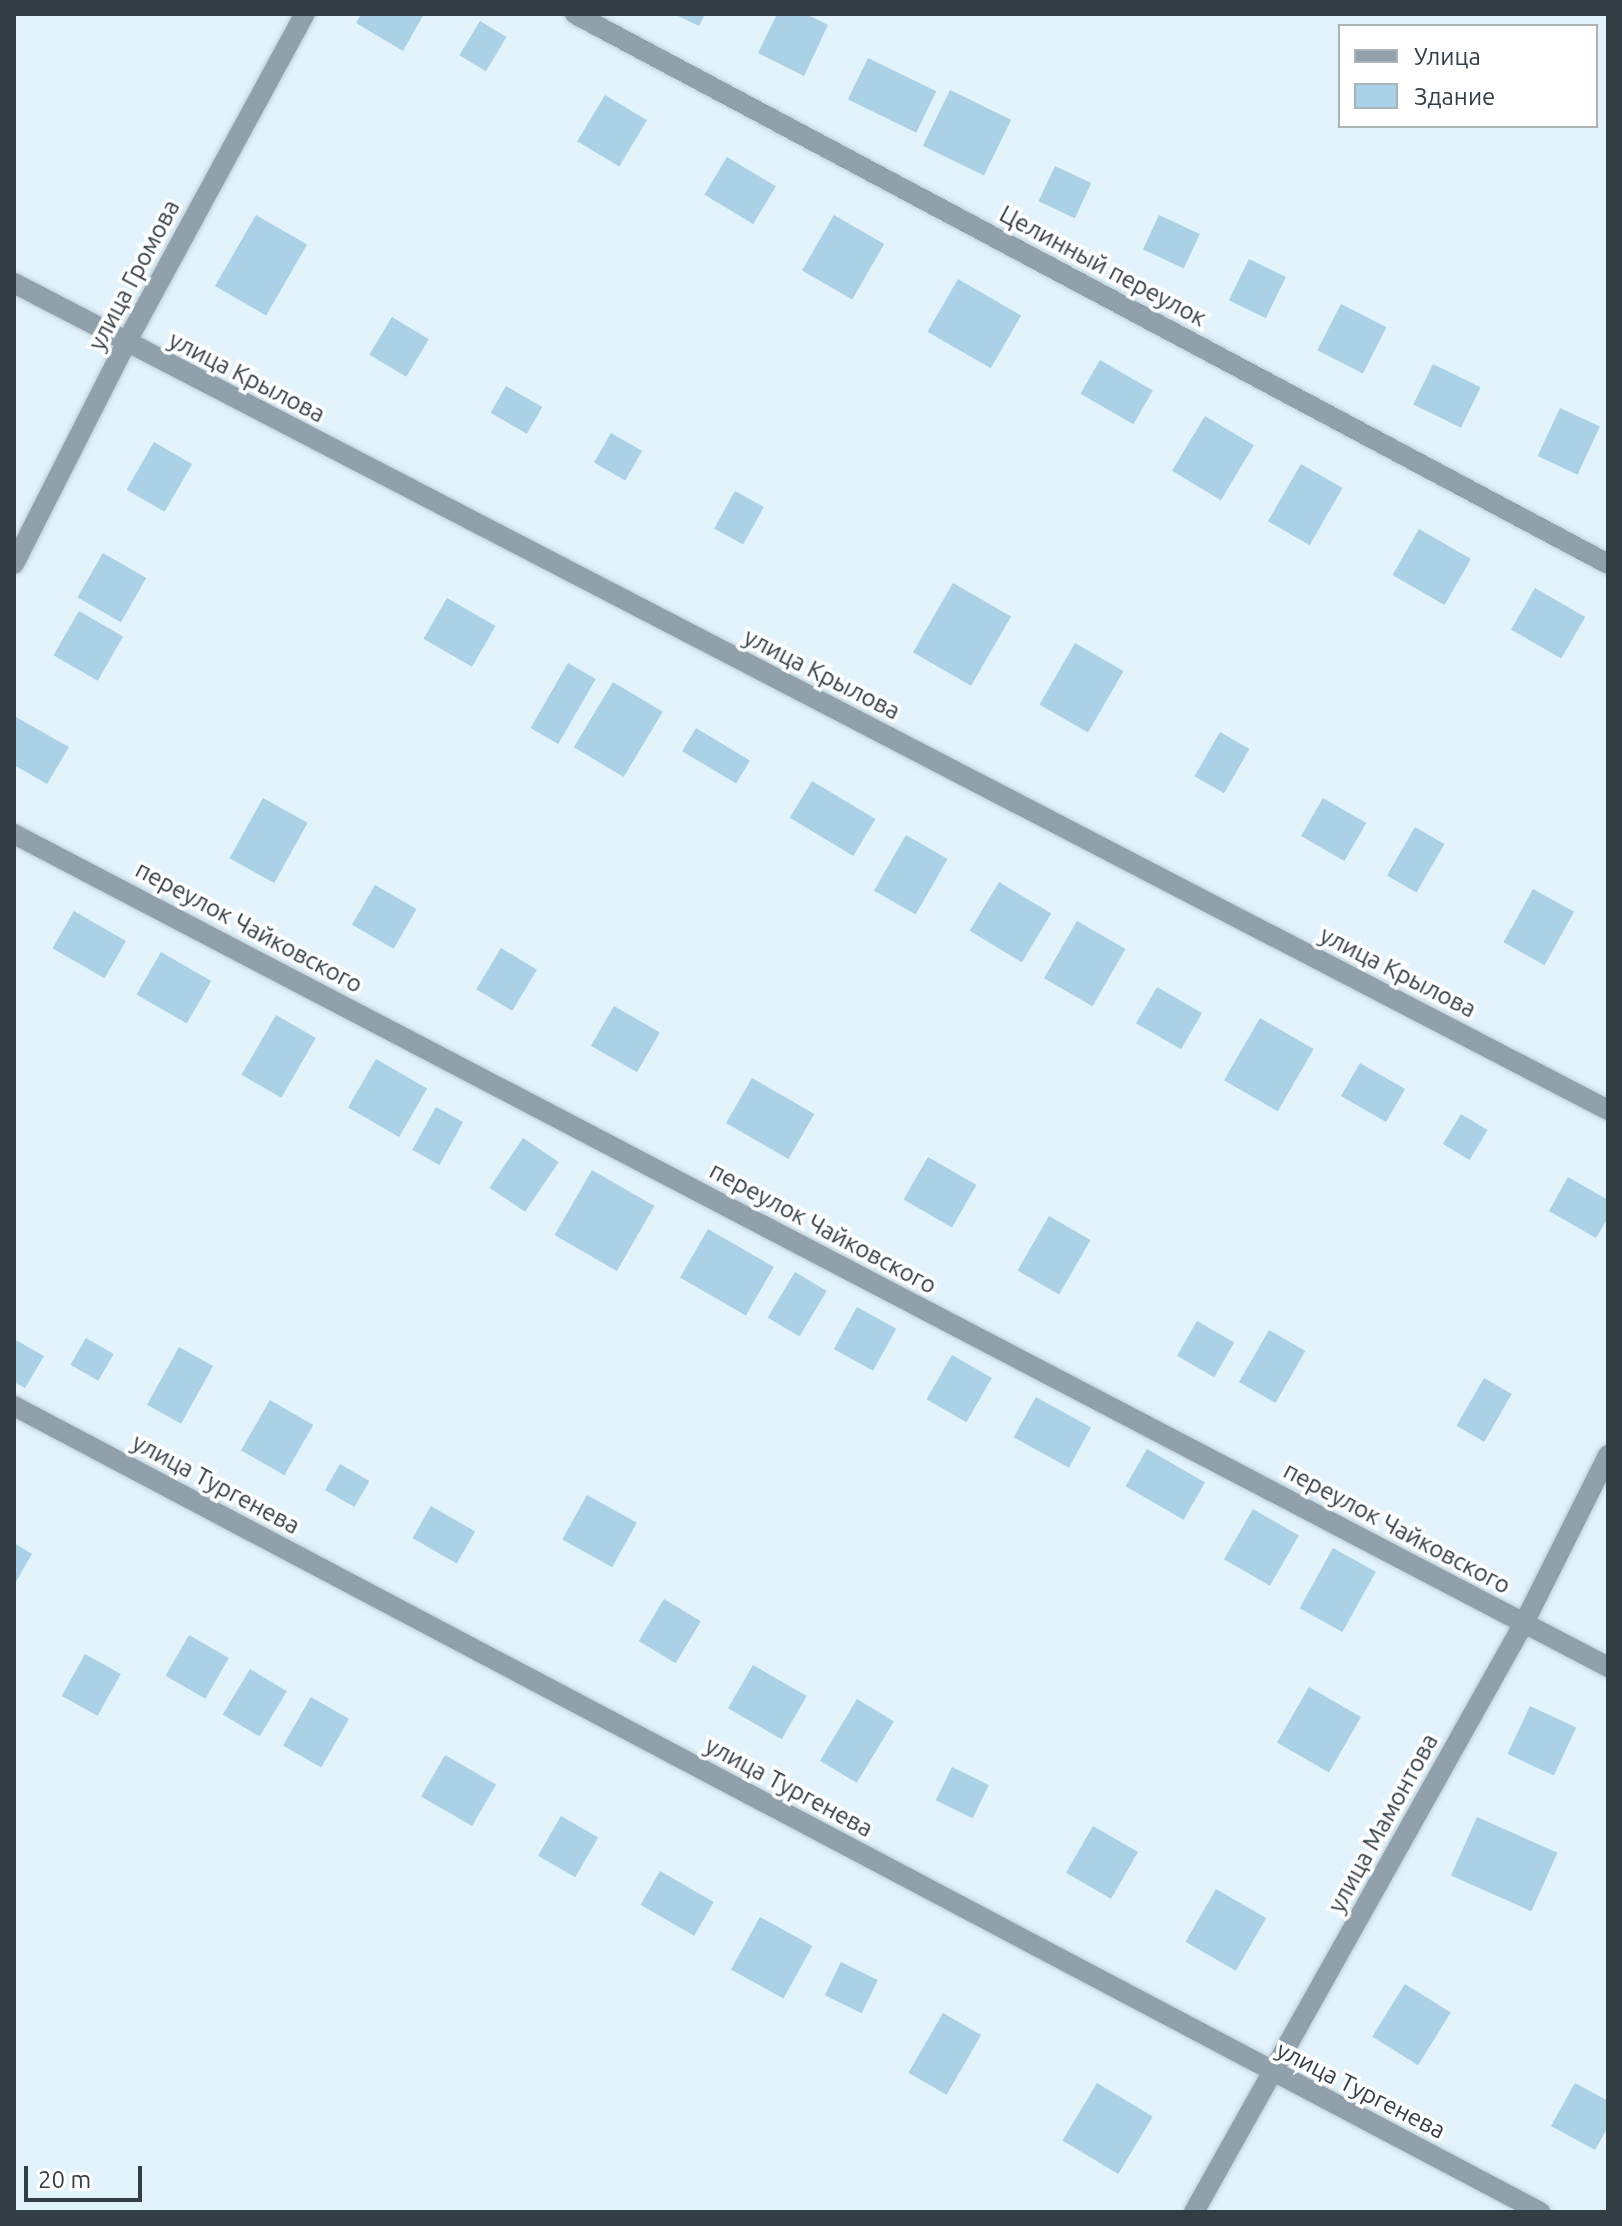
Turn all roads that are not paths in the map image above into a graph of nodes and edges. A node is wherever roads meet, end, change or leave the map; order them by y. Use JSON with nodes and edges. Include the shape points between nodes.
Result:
{"nodes":[{"id":1,"x":305,"y":14,"type":"edge"},
{"id":2,"x":575,"y":14,"type":"edge"},
{"id":3,"x":14,"y":283,"type":"edge"},
{"id":4,"x":126,"y":343,"type":"junction"},
{"id":5,"x":14,"y":564,"type":"edge"},
{"id":6,"x":1608,"y":564,"type":"edge"},
{"id":7,"x":14,"y":834,"type":"edge"},
{"id":8,"x":1608,"y":1110,"type":"edge"},
{"id":9,"x":14,"y":1406,"type":"edge"},
{"id":10,"x":1608,"y":1455,"type":"edge"},
{"id":11,"x":1524,"y":1623,"type":"junction"},
{"id":12,"x":1608,"y":1667,"type":"edge"},
{"id":13,"x":1274,"y":2074,"type":"junction"},
{"id":14,"x":1194,"y":2212,"type":"edge"},
{"id":15,"x":1540,"y":2212,"type":"edge"}],
"edges":[{"from":1,"to":4,"type":"street","name":"улица Громова"},
{"from":2,"to":6,"type":"street","name":"Целинный переулок"},
{"from":3,"to":4,"type":"street","name":"улица Крылова"},
{"from":4,"to":5,"type":"street","name":"улица Громова"},
{"from":4,"to":8,"type":"street","name":"улица Крылова"},
{"from":7,"to":11,"type":"street","name":"переулок Чайковского"},
{"from":9,"to":13,"type":"street","name":"улица Тургенева"},
{"from":10,"to":11,"type":"street","name":"улица Мамонтова"},
{"from":11,"to":12,"type":"street","name":"переулок Чайковского"},
{"from":11,"to":13,"type":"street","name":"улица Мамонтова"},
{"from":13,"to":14,"type":"street","name":"улица Мамонтова"},
{"from":13,"to":15,"type":"street","name":"улица Тургенева"}]}
